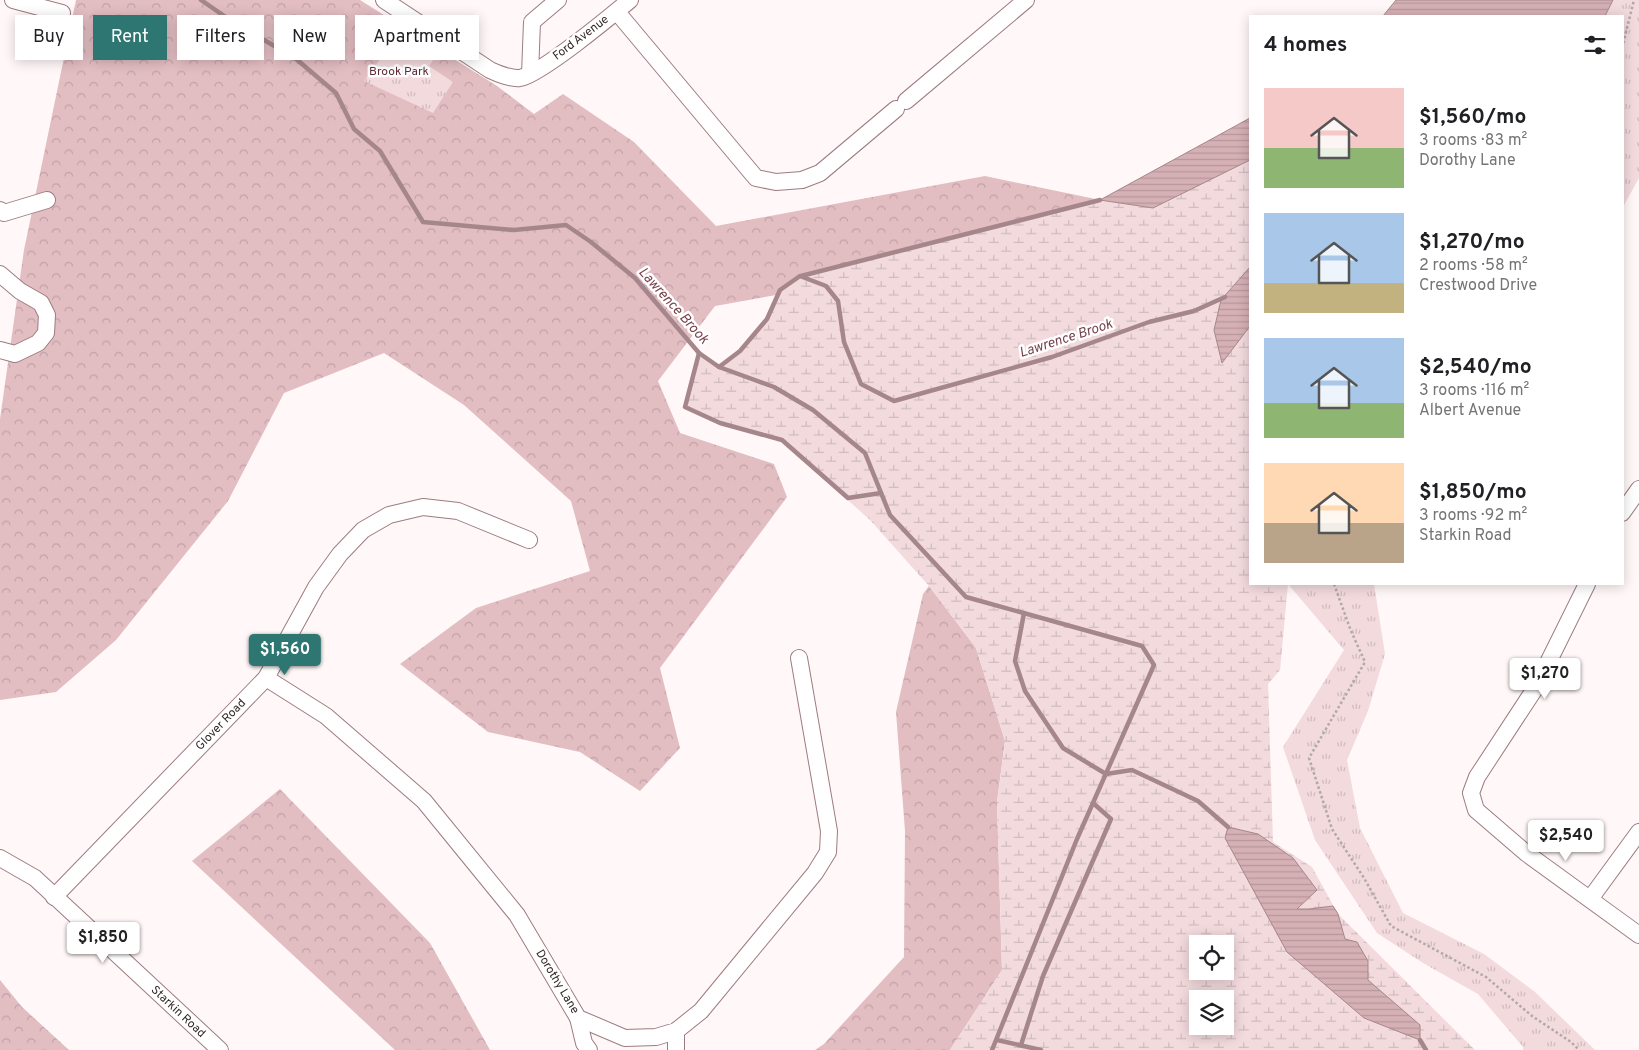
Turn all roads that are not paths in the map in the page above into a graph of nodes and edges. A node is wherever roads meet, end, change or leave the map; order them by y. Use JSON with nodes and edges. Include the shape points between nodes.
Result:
{"nodes":[{"id":1,"x":13,"y":0,"type":"edge"},
{"id":2,"x":384,"y":0,"type":"edge"},
{"id":3,"x":558,"y":0,"type":"edge"},
{"id":4,"x":630,"y":0,"type":"edge"},
{"id":5,"x":1026,"y":0,"type":"edge"},
{"id":6,"x":617,"y":12,"type":"junction"},
{"id":7,"x":61,"y":15,"type":"edge"},
{"id":8,"x":530,"y":74,"type":"junction"},
{"id":9,"x":47,"y":200,"type":"dead end"},
{"id":10,"x":0,"y":210,"type":"edge"},
{"id":11,"x":0,"y":274,"type":"edge"},
{"id":12,"x":0,"y":350,"type":"edge"},
{"id":13,"x":1639,"y":489,"type":"edge"},
{"id":14,"x":1624,"y":510,"type":"edge"},
{"id":15,"x":529,"y":540,"type":"dead end"},
{"id":16,"x":1586,"y":585,"type":"edge"},
{"id":17,"x":799,"y":658,"type":"dead end"},
{"id":18,"x":266,"y":678,"type":"junction"},
{"id":19,"x":1639,"y":832,"type":"edge"},
{"id":20,"x":0,"y":858,"type":"edge"},
{"id":21,"x":54,"y":897,"type":"junction"},
{"id":22,"x":1590,"y":899,"type":"junction"},
{"id":23,"x":1639,"y":935,"type":"edge"},
{"id":24,"x":578,"y":1018,"type":"junction"},
{"id":25,"x":676,"y":1031,"type":"junction"},
{"id":26,"x":220,"y":1050,"type":"edge"},
{"id":27,"x":589,"y":1050,"type":"edge"},
{"id":28,"x":676,"y":1050,"type":"edge"}],
"edges":[{"from":1,"to":7,"type":"street","via":[[62,12]]},
{"from":2,"to":8,"type":"street","via":[[490,70],[519,78]]},
{"from":3,"to":8,"type":"street","via":[[532,22]]},
{"from":4,"to":6,"type":"street","name":"Ford Avenue"},
{"from":5,"to":6,"type":"street","via":[[820,173],[802,180],[776,182],[756,178]]},
{"from":6,"to":8,"type":"street","name":"Ford Avenue"},
{"from":9,"to":10,"type":"street","via":[[4,213]]},
{"from":11,"to":12,"type":"street","via":[[41,303],[47,315],[46,334],[38,344],[15,354]]},
{"from":13,"to":14,"type":"street"},
{"from":15,"to":18,"type":"street","name":"Glover Road","via":[[458,512],[423,507],[389,515],[363,530],[340,554],[316,587]]},
{"from":16,"to":22,"type":"street","via":[[1536,687],[1477,777],[1471,793],[1476,810],[1526,853]]},
{"from":17,"to":25,"type":"street","name":"Dorothy Lane","via":[[829,831],[828,852],[815,873],[701,1011]]},
{"from":18,"to":21,"type":"street","name":"Glover Road"},
{"from":18,"to":24,"type":"street","name":"Dorothy Lane","via":[[326,716],[424,802],[516,915]]},
{"from":19,"to":22,"type":"street"},
{"from":20,"to":21,"type":"street","name":"Starkin Road","via":[[35,878]]},
{"from":21,"to":26,"type":"street","name":"Starkin Road"},
{"from":22,"to":23,"type":"street"},
{"from":24,"to":25,"type":"street","name":"Dorothy Lane","via":[[625,1038]]},
{"from":24,"to":27,"type":"street"},
{"from":25,"to":28,"type":"street"}]}
